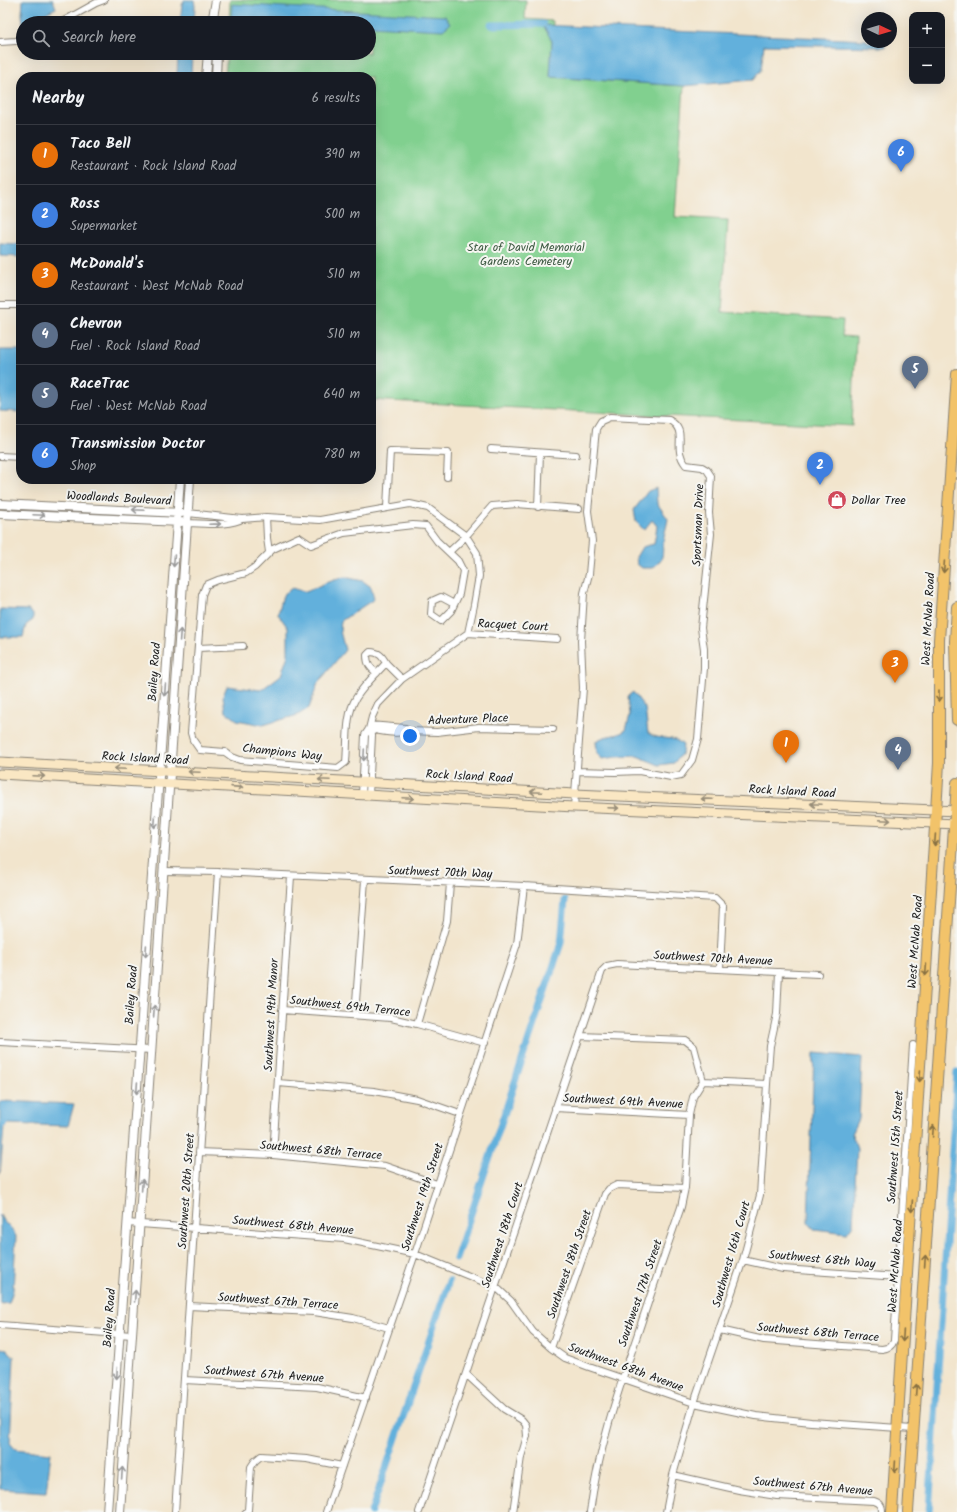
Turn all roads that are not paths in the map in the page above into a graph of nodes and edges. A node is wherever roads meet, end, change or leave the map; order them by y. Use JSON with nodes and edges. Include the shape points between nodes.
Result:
{"nodes":[{"id":1,"x":104,"y":0,"type":"edge"},
{"id":2,"x":216,"y":0,"type":"edge"},
{"id":3,"x":73,"y":16,"type":"edge"},
{"id":4,"x":213,"y":16,"type":"edge"},
{"id":5,"x":217,"y":16,"type":"edge"},
{"id":6,"x":16,"y":41,"type":"edge"},
{"id":7,"x":0,"y":42,"type":"edge"},
{"id":8,"x":207,"y":60,"type":"edge"},
{"id":9,"x":217,"y":60,"type":"edge"},
{"id":10,"x":206,"y":72,"type":"edge"},
{"id":11,"x":216,"y":72,"type":"edge"},
{"id":12,"x":0,"y":305,"type":"edge"},
{"id":13,"x":16,"y":305,"type":"edge"},
{"id":14,"x":957,"y":374,"type":"edge"},
{"id":15,"x":491,"y":450,"type":"dead end"},
{"id":16,"x":540,"y":453,"type":"junction"},
{"id":17,"x":576,"y":455,"type":"dead end"},
{"id":18,"x":0,"y":456,"type":"edge"},
{"id":19,"x":16,"y":457,"type":"edge"},
{"id":20,"x":447,"y":476,"type":"dead end"},
{"id":21,"x":180,"y":484,"type":"edge"},
{"id":22,"x":190,"y":484,"type":"edge"},
{"id":23,"x":0,"y":504,"type":"edge"},
{"id":24,"x":387,"y":507,"type":"junction"},
{"id":25,"x":538,"y":507,"type":"junction"},
{"id":26,"x":579,"y":509,"type":"dead end"},
{"id":27,"x":177,"y":512,"type":"junction"},
{"id":28,"x":188,"y":513,"type":"junction"},
{"id":29,"x":0,"y":514,"type":"edge"},
{"id":30,"x":266,"y":517,"type":"junction"},
{"id":31,"x":242,"y":519,"type":"junction"},
{"id":32,"x":177,"y":522,"type":"junction"},
{"id":33,"x":188,"y":523,"type":"junction"},
{"id":34,"x":466,"y":536,"type":"junction"},
{"id":35,"x":270,"y":552,"type":"junction"},
{"id":36,"x":449,"y":552,"type":"junction"},
{"id":37,"x":454,"y":604,"type":"dead end"},
{"id":38,"x":957,"y":607,"type":"edge"},
{"id":39,"x":468,"y":634,"type":"junction"},
{"id":40,"x":557,"y":639,"type":"dead end"},
{"id":41,"x":242,"y":646,"type":"dead end"},
{"id":42,"x":198,"y":648,"type":"junction"},
{"id":43,"x":386,"y":663,"type":"junction"},
{"id":44,"x":377,"y":673,"type":"junction"},
{"id":45,"x":402,"y":679,"type":"junction"},
{"id":46,"x":957,"y":720,"type":"edge"},
{"id":47,"x":369,"y":727,"type":"junction"},
{"id":48,"x":553,"y":729,"type":"dead end"},
{"id":49,"x":0,"y":762,"type":"edge"},
{"id":50,"x":159,"y":771,"type":"junction"},
{"id":51,"x":171,"y":771,"type":"junction"},
{"id":52,"x":576,"y":771,"type":"junction"},
{"id":53,"x":0,"y":774,"type":"edge"},
{"id":54,"x":366,"y":782,"type":"junction"},
{"id":55,"x":158,"y":783,"type":"junction"},
{"id":56,"x":170,"y":783,"type":"junction"},
{"id":57,"x":957,"y":783,"type":"edge"},
{"id":58,"x":575,"y":794,"type":"junction"},
{"id":59,"x":365,"y":795,"type":"junction"},
{"id":60,"x":574,"y":807,"type":"junction"},
{"id":61,"x":937,"y":809,"type":"junction"},
{"id":62,"x":956,"y":811,"type":"edge"},
{"id":63,"x":936,"y":822,"type":"junction"},
{"id":64,"x":956,"y":824,"type":"edge"},
{"id":65,"x":164,"y":871,"type":"junction"},
{"id":66,"x":218,"y":872,"type":"junction"},
{"id":67,"x":291,"y":876,"type":"junction"},
{"id":68,"x":365,"y":880,"type":"junction"},
{"id":69,"x":450,"y":883,"type":"junction"},
{"id":70,"x":524,"y":886,"type":"junction"},
{"id":71,"x":607,"y":966,"type":"joint"},
{"id":72,"x":720,"y":969,"type":"junction"},
{"id":73,"x":779,"y":972,"type":"junction"},
{"id":74,"x":818,"y":974,"type":"dead end"},
{"id":75,"x":282,"y":1010,"type":"junction"},
{"id":76,"x":355,"y":1015,"type":"junction"},
{"id":77,"x":417,"y":1024,"type":"junction"},
{"id":78,"x":580,"y":1036,"type":"junction"},
{"id":79,"x":0,"y":1042,"type":"edge"},
{"id":80,"x":484,"y":1043,"type":"junction"},
{"id":81,"x":913,"y":1045,"type":"dead end"},
{"id":82,"x":139,"y":1049,"type":"junction"},
{"id":83,"x":152,"y":1050,"type":"junction"},
{"id":84,"x":703,"y":1081,"type":"junction"},
{"id":85,"x":278,"y":1083,"type":"junction"},
{"id":86,"x":767,"y":1084,"type":"junction"},
{"id":87,"x":556,"y":1108,"type":"junction"},
{"id":88,"x":460,"y":1114,"type":"junction"},
{"id":89,"x":689,"y":1115,"type":"junction"},
{"id":90,"x":200,"y":1152,"type":"junction"},
{"id":91,"x":273,"y":1155,"type":"junction"},
{"id":92,"x":437,"y":1184,"type":"junction"},
{"id":93,"x":685,"y":1188,"type":"junction"},
{"id":94,"x":127,"y":1223,"type":"junction"},
{"id":95,"x":140,"y":1224,"type":"junction"},
{"id":96,"x":194,"y":1227,"type":"junction"},
{"id":97,"x":415,"y":1254,"type":"junction"},
{"id":98,"x":743,"y":1260,"type":"junction"},
{"id":99,"x":898,"y":1277,"type":"junction"},
{"id":100,"x":496,"y":1287,"type":"junction"},
{"id":101,"x":189,"y":1306,"type":"junction"},
{"id":102,"x":0,"y":1325,"type":"edge"},
{"id":103,"x":389,"y":1328,"type":"junction"},
{"id":104,"x":720,"y":1330,"type":"junction"},
{"id":105,"x":120,"y":1334,"type":"junction"},
{"id":106,"x":132,"y":1335,"type":"junction"},
{"id":107,"x":890,"y":1346,"type":"joint"},
{"id":108,"x":551,"y":1348,"type":"junction"},
{"id":109,"x":466,"y":1374,"type":"junction"},
{"id":110,"x":622,"y":1379,"type":"junction"},
{"id":111,"x":184,"y":1380,"type":"junction"},
{"id":112,"x":366,"y":1398,"type":"junction"},
{"id":113,"x":694,"y":1403,"type":"junction"},
{"id":114,"x":898,"y":1428,"type":"junction"},
{"id":115,"x":913,"y":1429,"type":"junction"},
{"id":116,"x":342,"y":1466,"type":"junction"},
{"id":117,"x":673,"y":1475,"type":"junction"},
{"id":118,"x":107,"y":1512,"type":"edge"},
{"id":119,"x":120,"y":1512,"type":"edge"},
{"id":120,"x":175,"y":1512,"type":"edge"},
{"id":121,"x":246,"y":1512,"type":"edge"},
{"id":122,"x":326,"y":1512,"type":"edge"},
{"id":123,"x":419,"y":1512,"type":"edge"},
{"id":124,"x":513,"y":1512,"type":"edge"},
{"id":125,"x":590,"y":1512,"type":"edge"},
{"id":126,"x":666,"y":1512,"type":"edge"},
{"id":127,"x":882,"y":1512,"type":"edge"},
{"id":128,"x":892,"y":1512,"type":"edge"},
{"id":129,"x":908,"y":1512,"type":"edge"}],
"edges":[{"from":1,"to":3,"type":"street"},
{"from":2,"to":4,"type":"street"},
{"from":2,"to":5,"type":"street"},
{"from":6,"to":7,"type":"street"},
{"from":8,"to":10,"type":"street"},
{"from":9,"to":11,"type":"street"},
{"from":12,"to":13,"type":"street"},
{"from":14,"to":61,"type":"main road","name":"West McNab Road","one_way":true,"via":[[939,640],[940,763]]},
{"from":15,"to":16,"type":"street"},
{"from":16,"to":17,"type":"street"},
{"from":16,"to":25,"type":"street"},
{"from":18,"to":19,"type":"street"},
{"from":20,"to":24,"type":"street","via":[[448,452],[390,451]]},
{"from":21,"to":27,"type":"street","name":"Bailey Road"},
{"from":22,"to":28,"type":"street","name":"Bailey Road"},
{"from":27,"to":23,"type":"street","name":"Woodlands Boulevard","one_way":true},
{"from":24,"to":30,"type":"street","via":[[320,520]]},
{"from":24,"to":34,"type":"street","via":[[410,504],[428,508]]},
{"from":25,"to":26,"type":"street"},
{"from":25,"to":34,"type":"street","via":[[517,504],[492,506]]},
{"from":27,"to":28,"type":"street","name":"Woodlands Boulevard"},
{"from":27,"to":32,"type":"street","name":"Bailey Road"},
{"from":28,"to":31,"type":"street"},
{"from":28,"to":33,"type":"street","name":"Bailey Road"},
{"from":29,"to":32,"type":"street","name":"Woodlands Boulevard","one_way":true},
{"from":30,"to":31,"type":"street"},
{"from":30,"to":35,"type":"street"},
{"from":33,"to":31,"type":"street","one_way":true,"via":[[221,524]]},
{"from":32,"to":33,"type":"street","name":"Woodlands Boulevard"},
{"from":32,"to":50,"type":"street","name":"Bailey Road","one_way":true},
{"from":51,"to":33,"type":"street","name":"Bailey Road","one_way":true},
{"from":34,"to":36,"type":"street"},
{"from":34,"to":39,"type":"street","via":[[476,553],[479,576]]},
{"from":35,"to":36,"type":"street","name":"Champions Way","via":[[299,537],[311,545],[344,533],[413,524],[426,526]]},
{"from":35,"to":42,"type":"street","name":"Champions Way","via":[[246,573],[206,585],[202,595]]},
{"from":36,"to":37,"type":"street","name":"Champions Way","via":[[463,571],[459,594]]},
{"from":38,"to":46,"type":"main road"},
{"from":39,"to":40,"type":"street","name":"Racquet Court"},
{"from":39,"to":45,"type":"street"},
{"from":41,"to":42,"type":"street"},
{"from":42,"to":44,"type":"street","name":"Champions Way","via":[[191,733],[193,740],[200,750],[225,752],[240,760],[338,768],[346,762],[349,717],[355,700]]},
{"from":43,"to":44,"type":"street","name":"Champions Way"},
{"from":43,"to":44,"type":"street","via":[[383,656],[377,652],[370,652],[367,655],[367,662]]},
{"from":43,"to":45,"type":"street"},
{"from":45,"to":47,"type":"street","via":[[378,704]]},
{"from":47,"to":48,"type":"street","name":"Adventure Place","via":[[398,732],[437,732],[479,727]]},
{"from":47,"to":54,"type":"street","via":[[365,735]]},
{"from":50,"to":49,"type":"main road","name":"Rock Island Road","one_way":true},
{"from":50,"to":51,"type":"main road","name":"Rock Island Road"},
{"from":50,"to":55,"type":"street","name":"Bailey Road"},
{"from":54,"to":51,"type":"main road","name":"Rock Island Road","one_way":true},
{"from":51,"to":56,"type":"street","name":"Bailey Road"},
{"from":52,"to":52,"type":"street","name":"Sportsman Drive","via":[[583,688],[581,652],[584,593],[589,574],[592,541],[588,511],[596,429],[601,421],[610,417],[669,420],[677,424],[680,431],[679,450],[682,461],[686,465],[702,467],[711,476],[711,534],[701,628],[704,668],[698,739],[692,760],[681,775],[671,777],[638,771]]},
{"from":52,"to":58,"type":"street","name":"Sportsman Drive"},
{"from":53,"to":55,"type":"main road","name":"Rock Island Road","one_way":true},
{"from":58,"to":54,"type":"main road","name":"Rock Island Road","one_way":true},
{"from":54,"to":59,"type":"street"},
{"from":55,"to":56,"type":"main road","name":"Rock Island Road"},
{"from":55,"to":82,"type":"street","name":"Bailey Road","one_way":true},
{"from":56,"to":59,"type":"main road","name":"Rock Island Road","one_way":true},
{"from":56,"to":65,"type":"street","name":"Bailey Road"},
{"from":57,"to":62,"type":"main road"},
{"from":58,"to":60,"type":"street","name":"Sportsman Drive"},
{"from":61,"to":58,"type":"main road","name":"Rock Island Road","one_way":true},
{"from":59,"to":60,"type":"main road","name":"Rock Island Road","one_way":true},
{"from":60,"to":63,"type":"main road","name":"Rock Island Road","one_way":true},
{"from":61,"to":62,"type":"main road","name":"Rock Island Road"},
{"from":61,"to":63,"type":"main road","name":"West McNab Road"},
{"from":62,"to":64,"type":"main road"},
{"from":63,"to":64,"type":"main road","name":"Rock Island Road"},
{"from":63,"to":114,"type":"main road","name":"West McNab Road","one_way":true},
{"from":115,"to":64,"type":"main road","one_way":true},
{"from":65,"to":66,"type":"street","name":"Southwest 70th Way"},
{"from":83,"to":65,"type":"street","name":"Bailey Road","one_way":true},
{"from":66,"to":67,"type":"street","name":"Southwest 70th Way"},
{"from":66,"to":90,"type":"street","name":"Southwest 20th Street"},
{"from":67,"to":68,"type":"street","name":"Southwest 70th Way"},
{"from":67,"to":75,"type":"street","name":"Southwest 19th Manor"},
{"from":68,"to":69,"type":"street","name":"Southwest 70th Way"},
{"from":68,"to":76,"type":"street"},
{"from":69,"to":70,"type":"street","name":"Southwest 70th Way"},
{"from":69,"to":77,"type":"street","via":[[447,921]]},
{"from":70,"to":72,"type":"street","name":"Southwest 70th Way","via":[[715,898],[723,906]]},
{"from":70,"to":80,"type":"street","name":"Southwest 19th Street","via":[[517,944]]},
{"from":71,"to":72,"type":"street","name":"Southwest 70th Avenue","via":[[617,964]]},
{"from":71,"to":78,"type":"street","name":"Southwest 18th Court","via":[[602,971]]},
{"from":72,"to":73,"type":"street","name":"Southwest 70th Avenue"},
{"from":73,"to":74,"type":"street","name":"Southwest 70th Avenue"},
{"from":73,"to":86,"type":"street","name":"Southwest 16th Court","via":[[777,1014],[770,1046]]},
{"from":75,"to":76,"type":"street","name":"Southwest 69th Terrace"},
{"from":75,"to":85,"type":"street","name":"Southwest 19th Manor"},
{"from":76,"to":77,"type":"street","name":"Southwest 69th Terrace","via":[[391,1018]]},
{"from":77,"to":80,"type":"street","name":"Southwest 69th Terrace"},
{"from":78,"to":84,"type":"street","via":[[686,1040],[694,1047]]},
{"from":78,"to":87,"type":"street","name":"Southwest 18th Court"},
{"from":79,"to":82,"type":"street"},
{"from":80,"to":88,"type":"street","name":"Southwest 19th Street"},
{"from":81,"to":99,"type":"street","name":"Southwest 15th Street"},
{"from":82,"to":83,"type":"street"},
{"from":82,"to":94,"type":"street","name":"Bailey Road","one_way":true},
{"from":95,"to":83,"type":"street","name":"Bailey Road","one_way":true},
{"from":84,"to":86,"type":"street"},
{"from":84,"to":89,"type":"street","name":"Southwest 17th Street","via":[[693,1097]]},
{"from":85,"to":88,"type":"street","via":[[374,1091],[417,1099]]},
{"from":85,"to":91,"type":"street","name":"Southwest 19th Manor"},
{"from":86,"to":98,"type":"street","name":"Southwest 16th Court","via":[[760,1195]]},
{"from":87,"to":89,"type":"street","name":"Southwest 69th Avenue"},
{"from":87,"to":100,"type":"street","name":"Southwest 18th Court"},
{"from":88,"to":92,"type":"street","name":"Southwest 19th Street"},
{"from":89,"to":93,"type":"street","name":"Southwest 17th Street"},
{"from":90,"to":91,"type":"street","name":"Southwest 68th Terrace"},
{"from":90,"to":96,"type":"street","name":"Southwest 20th Street"},
{"from":91,"to":92,"type":"street","name":"Southwest 68th Terrace","via":[[385,1166]]},
{"from":92,"to":97,"type":"street","name":"Southwest 19th Street"},
{"from":93,"to":108,"type":"street","name":"Southwest 18th Street","via":[[618,1185],[609,1189],[605,1194]]},
{"from":93,"to":110,"type":"street","name":"Southwest 17th Street","via":[[681,1207]]},
{"from":94,"to":95,"type":"street","name":"Southwest 68th Avenue"},
{"from":94,"to":105,"type":"street","name":"Bailey Road"},
{"from":95,"to":96,"type":"street","name":"Southwest 68th Avenue"},
{"from":106,"to":95,"type":"street","name":"Bailey Road","one_way":true},
{"from":96,"to":97,"type":"street","name":"Southwest 68th Avenue","via":[[344,1239]]},
{"from":96,"to":101,"type":"street","name":"Southwest 20th Street"},
{"from":97,"to":100,"type":"street","name":"Southwest 68th Avenue"},
{"from":97,"to":103,"type":"street","name":"Southwest 19th Street"},
{"from":98,"to":99,"type":"street","name":"Southwest 68th Way","via":[[783,1269]]},
{"from":98,"to":104,"type":"street","name":"Southwest 16th Court"},
{"from":99,"to":107,"type":"street","name":"Southwest 15th Street","via":[[894,1340]]},
{"from":100,"to":108,"type":"street","name":"Southwest 68th Avenue","via":[[511,1301],[533,1332]]},
{"from":100,"to":109,"type":"street","name":"Southwest 18th Court"},
{"from":101,"to":103,"type":"street","name":"Southwest 67th Terrace","via":[[314,1312],[353,1318]]},
{"from":101,"to":111,"type":"street","name":"Southwest 20th Street"},
{"from":102,"to":105,"type":"street"},
{"from":103,"to":112,"type":"street","name":"Southwest 19th Street"},
{"from":104,"to":107,"type":"street","name":"Southwest 68th Terrace","via":[[764,1340],[882,1349]]},
{"from":104,"to":113,"type":"street","name":"Southwest 16th Court"},
{"from":105,"to":106,"type":"street"},
{"from":105,"to":118,"type":"street","name":"Bailey Road","one_way":true},
{"from":119,"to":106,"type":"street","name":"Bailey Road","one_way":true},
{"from":108,"to":110,"type":"street","name":"Southwest 68th Avenue","via":[[565,1358]]},
{"from":109,"to":123,"type":"street","name":"Southwest 18th Court"},
{"from":109,"to":124,"type":"street","via":[[504,1409],[526,1425],[527,1436],[521,1457]]},
{"from":110,"to":113,"type":"street","name":"Southwest 68th Avenue"},
{"from":110,"to":125,"type":"street","name":"Southwest 17th Street","via":[[603,1442]]},
{"from":111,"to":112,"type":"street","name":"Southwest 67th Avenue","via":[[317,1386]]},
{"from":111,"to":120,"type":"street","name":"Southwest 20th Street"},
{"from":112,"to":116,"type":"street","name":"Southwest 19th Street"},
{"from":113,"to":114,"type":"street","name":"Southwest 68th Avenue","via":[[756,1416]]},
{"from":113,"to":117,"type":"street","name":"Southwest 16th Court"},
{"from":114,"to":115,"type":"street","name":"Southwest 68th Avenue"},
{"from":114,"to":128,"type":"main road","name":"West McNab Road","one_way":true},
{"from":115,"to":129,"type":"main road"},
{"from":116,"to":121,"type":"street","via":[[307,1459],[261,1456],[251,1467]]},
{"from":116,"to":122,"type":"street","name":"Southwest 19th Street"},
{"from":117,"to":126,"type":"street","name":"Southwest 16th Court"},
{"from":117,"to":127,"type":"street","name":"Southwest 67th Avenue","via":[[777,1496],[874,1501],[880,1503]]}]}
